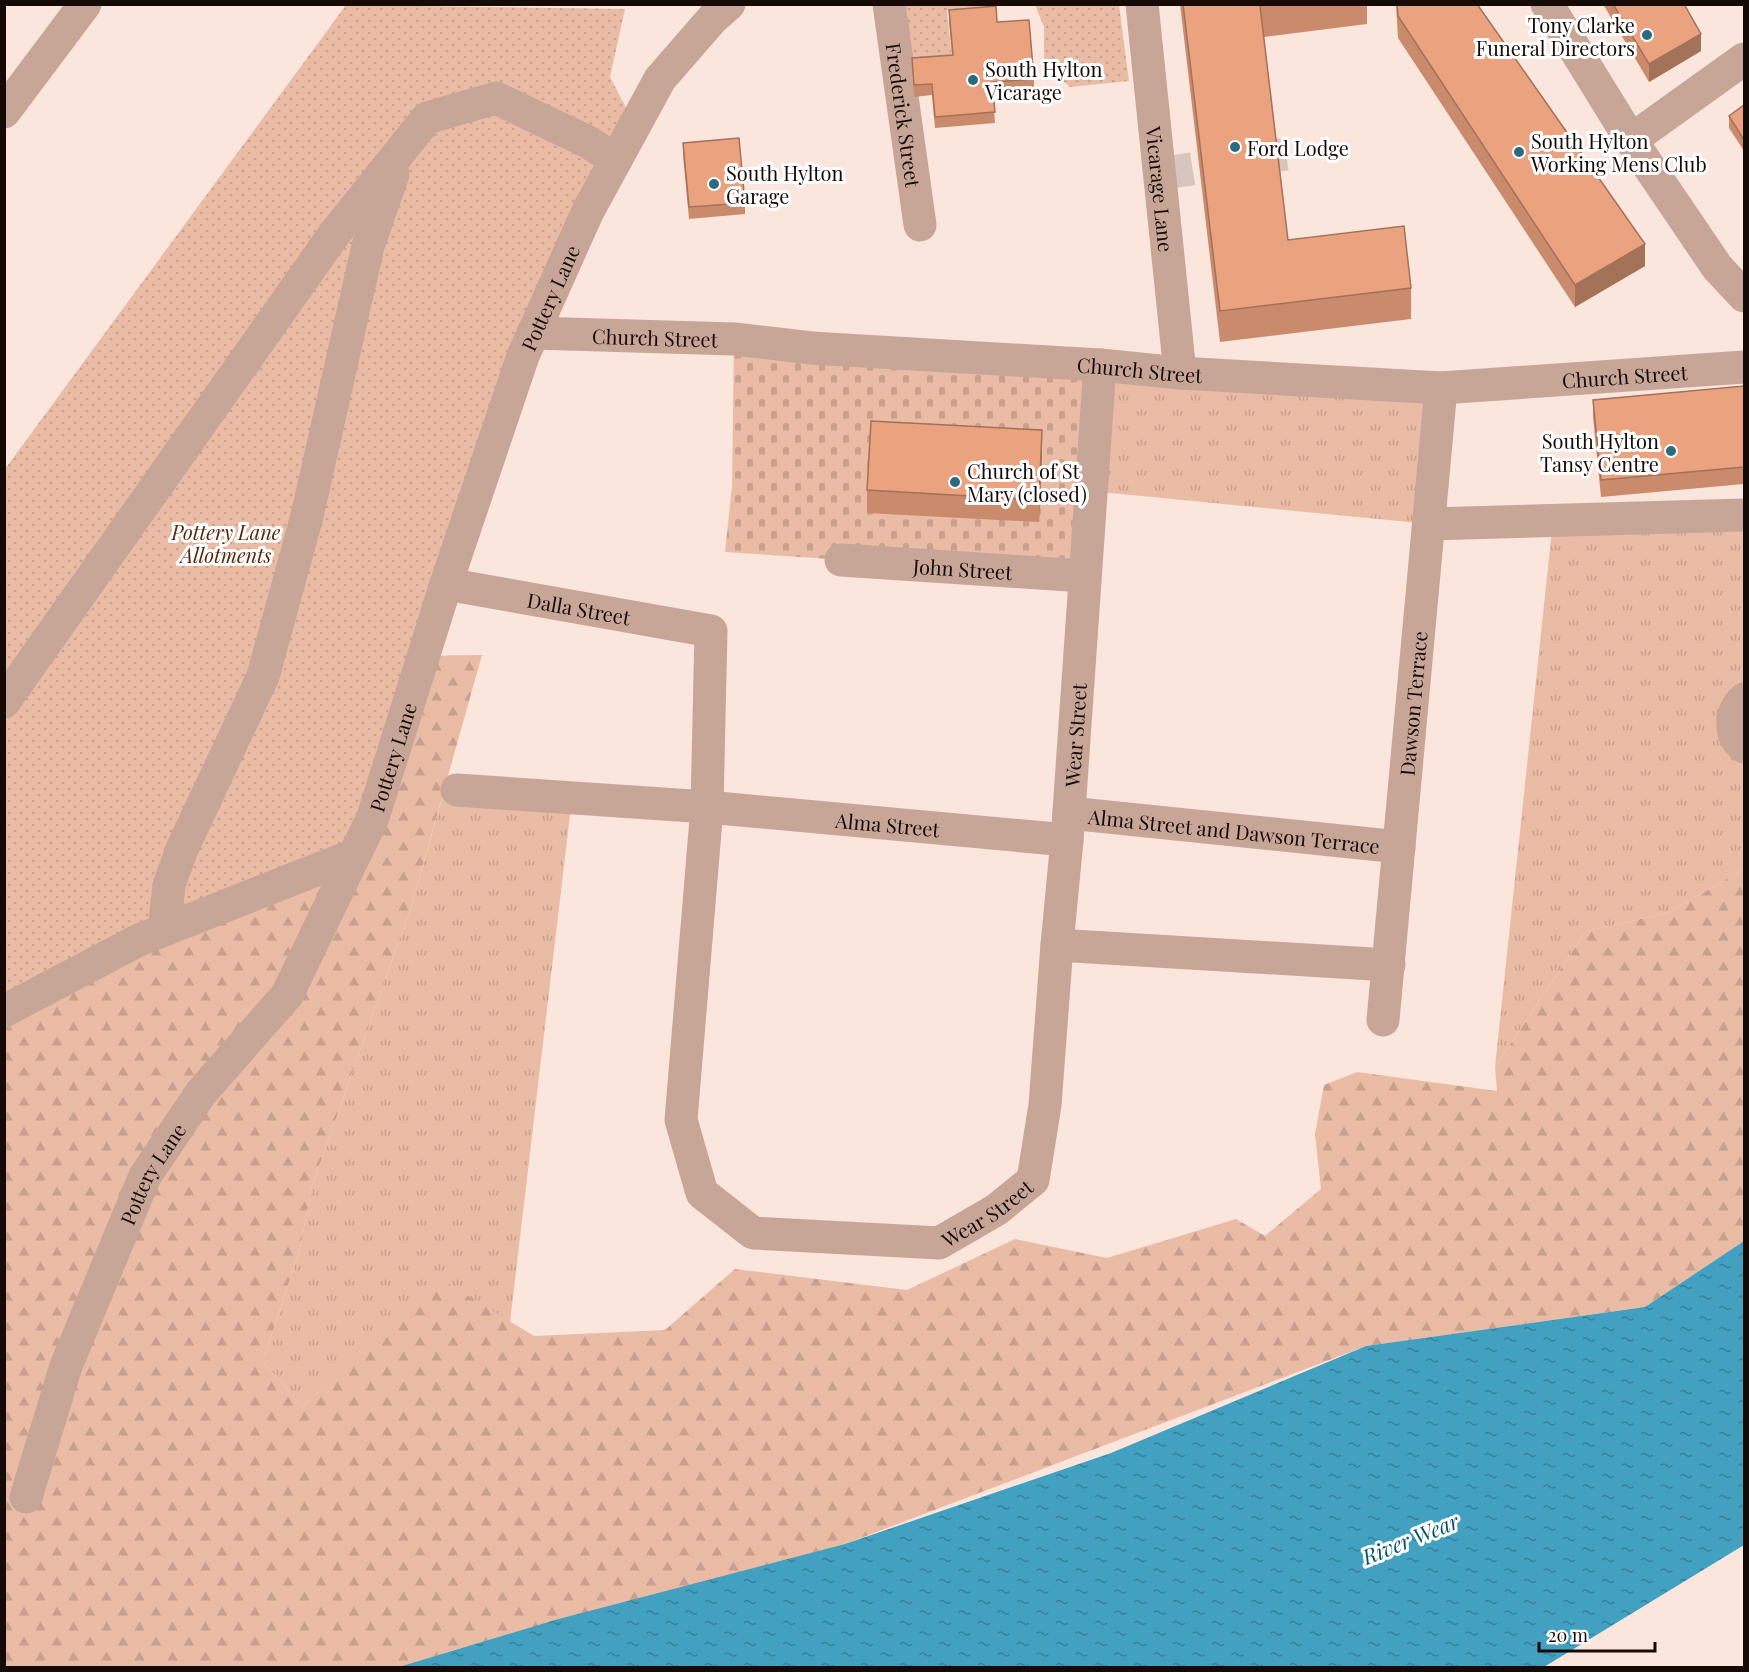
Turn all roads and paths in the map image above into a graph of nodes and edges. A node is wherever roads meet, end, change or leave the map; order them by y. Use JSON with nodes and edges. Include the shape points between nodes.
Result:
{"nodes":[{"id":1,"x":85,"y":4,"type":"edge"},
{"id":2,"x":729,"y":4,"type":"edge"},
{"id":3,"x":889,"y":4,"type":"edge"},
{"id":4,"x":1142,"y":4,"type":"edge"},
{"id":5,"x":1547,"y":4,"type":"edge"},
{"id":6,"x":1744,"y":59,"type":"edge"},
{"id":7,"x":4,"y":112,"type":"edge"},
{"id":8,"x":1631,"y":140,"type":"junction"},
{"id":9,"x":400,"y":151,"type":"junction"},
{"id":10,"x":616,"y":160,"type":"junction"},
{"id":11,"x":920,"y":225,"type":"dead end"},
{"id":12,"x":1744,"y":296,"type":"edge"},
{"id":13,"x":533,"y":333,"type":"junction"},
{"id":14,"x":1100,"y":365,"type":"junction"},
{"id":15,"x":1744,"y":367,"type":"edge"},
{"id":16,"x":1180,"y":373,"type":"junction"},
{"id":17,"x":1441,"y":388,"type":"junction"},
{"id":18,"x":1744,"y":515,"type":"edge"},
{"id":19,"x":1429,"y":524,"type":"junction"},
{"id":20,"x":841,"y":560,"type":"dead end"},
{"id":21,"x":1084,"y":576,"type":"junction"},
{"id":22,"x":446,"y":584,"type":"junction"},
{"id":23,"x":711,"y":631,"type":"joint"},
{"id":24,"x":1744,"y":699,"type":"edge"},
{"id":25,"x":4,"y":702,"type":"edge"},
{"id":26,"x":1744,"y":747,"type":"edge"},
{"id":27,"x":457,"y":790,"type":"dead end"},
{"id":28,"x":707,"y":807,"type":"junction"},
{"id":29,"x":1068,"y":826,"type":"junction"},
{"id":30,"x":1399,"y":847,"type":"junction"},
{"id":31,"x":354,"y":855,"type":"junction"},
{"id":32,"x":164,"y":930,"type":"junction"},
{"id":33,"x":1057,"y":945,"type":"junction"},
{"id":34,"x":1389,"y":965,"type":"junction"},
{"id":35,"x":4,"y":1011,"type":"edge"},
{"id":36,"x":1383,"y":1020,"type":"dead end"},
{"id":37,"x":26,"y":1497,"type":"dead end"}],
"edges":[{"from":1,"to":7,"type":"street"},
{"from":2,"to":10,"type":"street","name":"Pottery Lane","via":[[660,79]]},
{"from":3,"to":11,"type":"street","name":"Frederick Street"},
{"from":4,"to":16,"type":"street","name":"Vicarage Lane"},
{"from":5,"to":8,"type":"street"},
{"from":6,"to":8,"type":"street"},
{"from":8,"to":12,"type":"street","via":[[1717,267]]},
{"from":9,"to":10,"type":"street","via":[[427,118],[496,98],[588,142]]},
{"from":9,"to":25,"type":"street","via":[[334,233]]},
{"from":9,"to":32,"type":"street","via":[[368,246],[307,516],[263,676],[182,849],[169,885]]},
{"from":10,"to":13,"type":"street","name":"Pottery Lane","via":[[588,211]]},
{"from":13,"to":14,"type":"street","name":"Church Street","via":[[734,339],[824,349]]},
{"from":13,"to":22,"type":"street","name":"Pottery Lane"},
{"from":14,"to":16,"type":"street","name":"Church Street"},
{"from":14,"to":21,"type":"street","name":"Wear Street"},
{"from":15,"to":17,"type":"street","name":"Church Street"},
{"from":16,"to":17,"type":"street","name":"Church Street"},
{"from":17,"to":19,"type":"street","name":"Dawson Terrace"},
{"from":18,"to":19,"type":"street"},
{"from":19,"to":30,"type":"street","name":"Dawson Terrace"},
{"from":20,"to":21,"type":"street","name":"John Street"},
{"from":21,"to":29,"type":"street","name":"Wear Street"},
{"from":22,"to":23,"type":"street","name":"Dalla Street"},
{"from":22,"to":31,"type":"street","name":"Pottery Lane","via":[[373,817]]},
{"from":23,"to":28,"type":"street","name":"Wear Street"},
{"from":24,"to":26,"type":"street","via":[[1732,723]]},
{"from":27,"to":28,"type":"street","name":"Alma Street"},
{"from":28,"to":29,"type":"street","name":"Alma Street"},
{"from":28,"to":33,"type":"street","name":"Wear Street","via":[[681,1120],[702,1193],[753,1233],[939,1243],[996,1210],[1034,1180],[1045,1106]]},
{"from":29,"to":30,"type":"street","name":"Alma Street and Dawson Terrace"},
{"from":29,"to":33,"type":"street","name":"Wear Street"},
{"from":30,"to":34,"type":"street","name":"Dawson Terrace"},
{"from":31,"to":32,"type":"street"},
{"from":31,"to":37,"type":"street","name":"Pottery Lane","via":[[286,995],[201,1093],[146,1176],[66,1366]]},
{"from":32,"to":35,"type":"street"},
{"from":33,"to":34,"type":"street"},
{"from":34,"to":36,"type":"street","name":"Dawson Terrace"}]}
